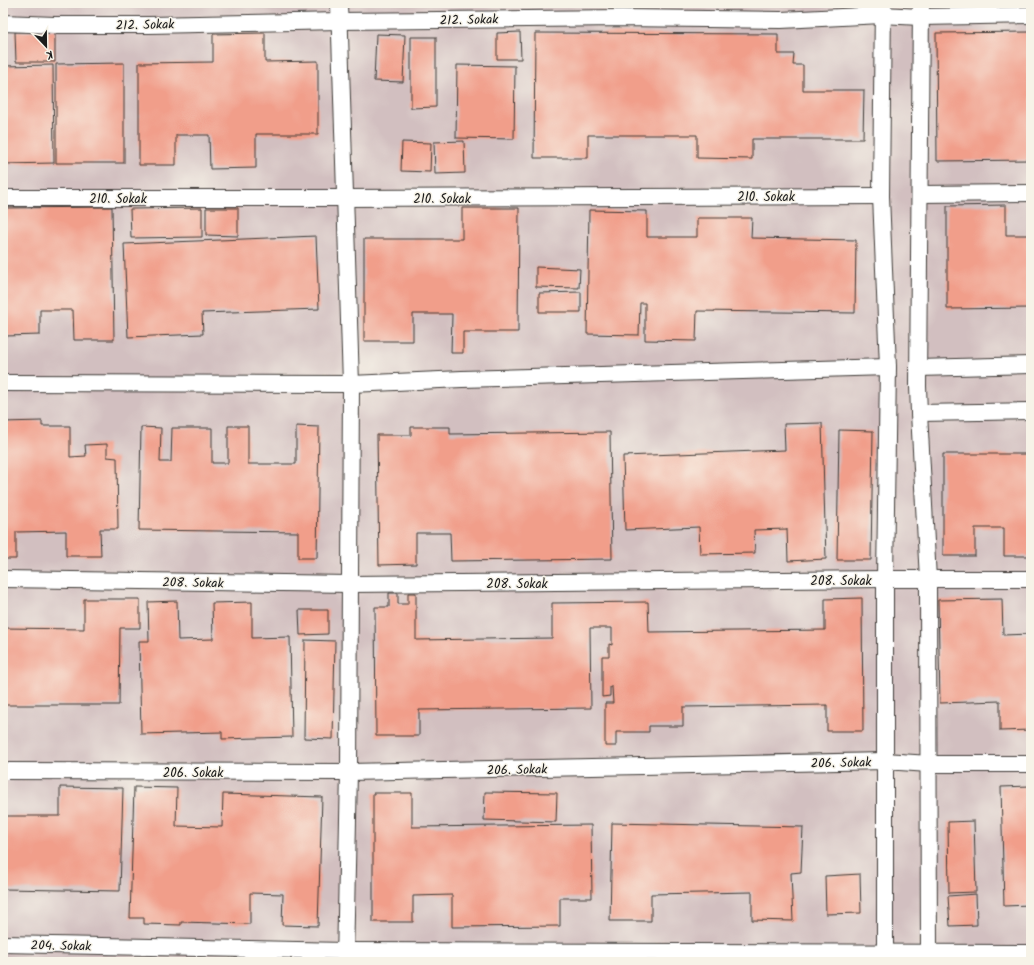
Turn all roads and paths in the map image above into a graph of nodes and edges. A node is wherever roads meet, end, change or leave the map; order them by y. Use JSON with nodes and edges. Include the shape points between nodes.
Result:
{"nodes":[{"id":1,"x":339,"y":3,"type":"edge"},
{"id":2,"x":883,"y":9,"type":"edge"},
{"id":3,"x":921,"y":10,"type":"edge"},
{"id":4,"x":1031,"y":15,"type":"edge"},
{"id":5,"x":339,"y":21,"type":"junction"},
{"id":6,"x":3,"y":23,"type":"edge"},
{"id":7,"x":920,"y":194,"type":"junction"},
{"id":8,"x":1031,"y":194,"type":"edge"},
{"id":9,"x":881,"y":196,"type":"junction"},
{"id":10,"x":3,"y":198,"type":"edge"},
{"id":11,"x":345,"y":198,"type":"junction"},
{"id":12,"x":1031,"y":365,"type":"edge"},
{"id":13,"x":888,"y":367,"type":"junction"},
{"id":14,"x":918,"y":368,"type":"junction"},
{"id":15,"x":3,"y":383,"type":"edge"},
{"id":16,"x":351,"y":384,"type":"junction"},
{"id":17,"x":1031,"y":411,"type":"edge"},
{"id":18,"x":918,"y":413,"type":"junction"},
{"id":19,"x":3,"y":579,"type":"edge"},
{"id":20,"x":928,"y":579,"type":"junction"},
{"id":21,"x":1031,"y":579,"type":"edge"},
{"id":22,"x":885,"y":580,"type":"junction"},
{"id":23,"x":350,"y":584,"type":"junction"},
{"id":24,"x":885,"y":761,"type":"junction"},
{"id":25,"x":929,"y":764,"type":"junction"},
{"id":26,"x":1031,"y":764,"type":"edge"},
{"id":27,"x":3,"y":771,"type":"edge"},
{"id":28,"x":349,"y":772,"type":"junction"},
{"id":29,"x":3,"y":944,"type":"edge"},
{"id":30,"x":1031,"y":953,"type":"edge"},
{"id":31,"x":345,"y":956,"type":"edge"},
{"id":32,"x":885,"y":957,"type":"edge"},
{"id":33,"x":929,"y":958,"type":"edge"}],
"edges":[{"from":1,"to":5,"type":"street"},
{"from":2,"to":3,"type":"street","name":"212. Sokak"},
{"from":2,"to":5,"type":"street","name":"212. Sokak","via":[[781,20],[622,18]]},
{"from":2,"to":9,"type":"street"},
{"from":3,"to":4,"type":"street","name":"212. Sokak"},
{"from":3,"to":7,"type":"street"},
{"from":5,"to":6,"type":"street","name":"212. Sokak","via":[[148,25]]},
{"from":5,"to":11,"type":"street"},
{"from":7,"to":8,"type":"street"},
{"from":7,"to":14,"type":"street"},
{"from":9,"to":11,"type":"street","name":"210. Sokak"},
{"from":9,"to":13,"type":"street"},
{"from":10,"to":11,"type":"street","name":"210. Sokak"},
{"from":11,"to":16,"type":"street"},
{"from":12,"to":14,"type":"street"},
{"from":13,"to":16,"type":"street"},
{"from":13,"to":22,"type":"street"},
{"from":14,"to":18,"type":"street"},
{"from":15,"to":16,"type":"street"},
{"from":16,"to":23,"type":"street"},
{"from":17,"to":18,"type":"street"},
{"from":18,"to":20,"type":"street"},
{"from":19,"to":23,"type":"street","name":"208. Sokak"},
{"from":20,"to":21,"type":"street","name":"208. Sokak"},
{"from":20,"to":22,"type":"street","name":"208. Sokak"},
{"from":20,"to":25,"type":"street"},
{"from":22,"to":23,"type":"street","name":"208. Sokak"},
{"from":22,"to":24,"type":"street"},
{"from":23,"to":28,"type":"street"},
{"from":24,"to":25,"type":"street","name":"206. Sokak"},
{"from":24,"to":28,"type":"street","name":"206. Sokak"},
{"from":24,"to":32,"type":"street"},
{"from":25,"to":26,"type":"street","name":"206. Sokak"},
{"from":25,"to":33,"type":"street"},
{"from":27,"to":28,"type":"street","name":"206. Sokak"},
{"from":28,"to":31,"type":"street"},
{"from":29,"to":31,"type":"street","name":"204. Sokak"},
{"from":30,"to":33,"type":"street","name":"204. Sokak"},
{"from":31,"to":32,"type":"street","name":"204. Sokak"},
{"from":32,"to":33,"type":"street","name":"204. Sokak"}]}
